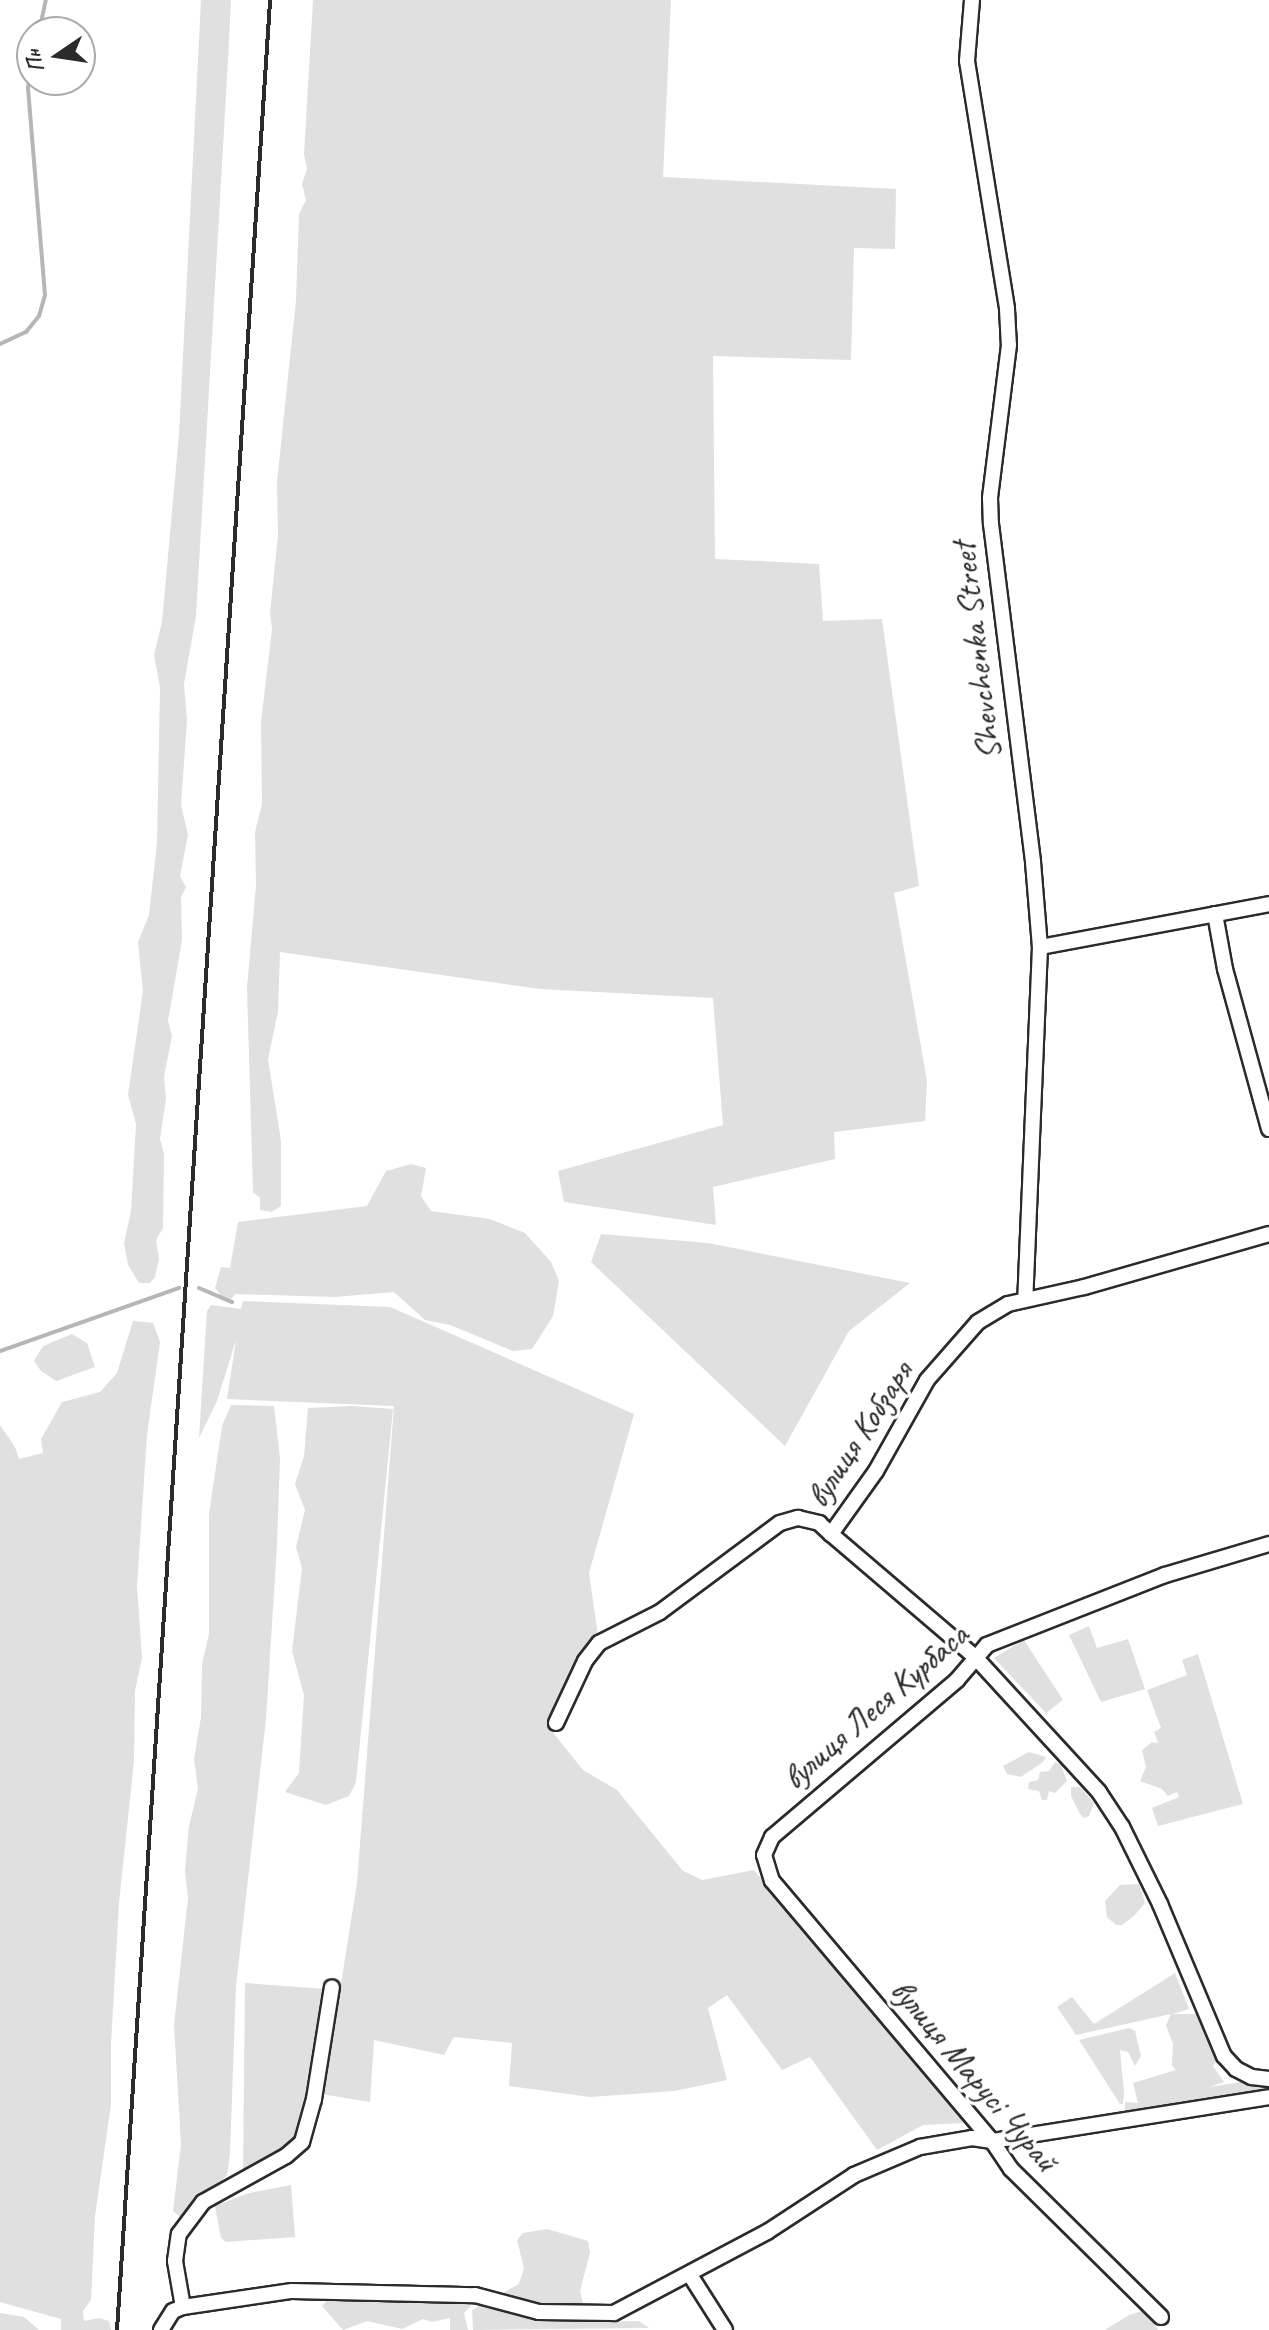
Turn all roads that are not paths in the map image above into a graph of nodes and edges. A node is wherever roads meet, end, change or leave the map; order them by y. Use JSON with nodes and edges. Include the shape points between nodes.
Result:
{"nodes":[{"id":1,"x":972,"y":0,"type":"edge"},
{"id":2,"x":1269,"y":904,"type":"edge"},
{"id":3,"x":1215,"y":914,"type":"junction"},
{"id":4,"x":1040,"y":947,"type":"junction"},
{"id":5,"x":1269,"y":1129,"type":"edge"},
{"id":6,"x":1269,"y":1234,"type":"edge"},
{"id":7,"x":1025,"y":1299,"type":"junction"},
{"id":8,"x":831,"y":1534,"type":"junction"},
{"id":9,"x":1269,"y":1544,"type":"edge"},
{"id":10,"x":975,"y":1657,"type":"junction"},
{"id":11,"x":556,"y":1723,"type":"dead end"},
{"id":12,"x":764,"y":1855,"type":"joint"},
{"id":13,"x":332,"y":1987,"type":"dead end"},
{"id":14,"x":1269,"y":2079,"type":"edge"},
{"id":15,"x":1269,"y":2097,"type":"edge"},
{"id":16,"x":992,"y":2141,"type":"junction"},
{"id":17,"x":690,"y":2275,"type":"junction"},
{"id":18,"x":183,"y":2307,"type":"junction"},
{"id":19,"x":1161,"y":2317,"type":"dead end"},
{"id":20,"x":161,"y":2330,"type":"edge"},
{"id":21,"x":725,"y":2330,"type":"edge"}],
"edges":[{"from":1,"to":4,"type":"street","name":"Shevchenka Street","via":[[967,61],[1009,345],[991,524]]},
{"from":2,"to":3,"type":"street"},
{"from":3,"to":4,"type":"street"},
{"from":3,"to":5,"type":"street"},
{"from":4,"to":7,"type":"street","name":"Shevchenka Street"},
{"from":6,"to":7,"type":"street","name":"вулиця Кобзаря"},
{"from":7,"to":8,"type":"street","name":"вулиця Кобзаря","via":[[978,1322],[947,1354]]},
{"from":8,"to":10,"type":"street"},
{"from":8,"to":11,"type":"street","name":"вулиця Кобзаря","via":[[819,1523],[798,1518],[780,1523],[660,1612],[599,1643]]},
{"from":9,"to":10,"type":"street","name":"вулиця Леся Курбаса","via":[[1165,1575],[1016,1632]]},
{"from":10,"to":12,"type":"street","name":"вулиця Леся Курбаса","via":[[957,1680],[772,1837]]},
{"from":10,"to":14,"type":"street","via":[[1099,1792],[1160,1904],[1224,2056],[1236,2069]]},
{"from":12,"to":16,"type":"street","name":"вулиця Марусі Чурай","via":[[772,1881]]},
{"from":13,"to":18,"type":"street","via":[[302,2142],[203,2202],[185,2224],[174,2245]]},
{"from":15,"to":16,"type":"street"},
{"from":16,"to":17,"type":"street","via":[[946,2140],[898,2155],[854,2175]]},
{"from":16,"to":19,"type":"street","name":"вулиця Марусі Чурай","via":[[1011,2169]]},
{"from":17,"to":18,"type":"street","via":[[614,2313],[593,2315],[539,2312],[475,2295],[420,2292],[292,2291]]},
{"from":17,"to":21,"type":"street"},
{"from":18,"to":20,"type":"street","via":[[173,2311]]}]}
